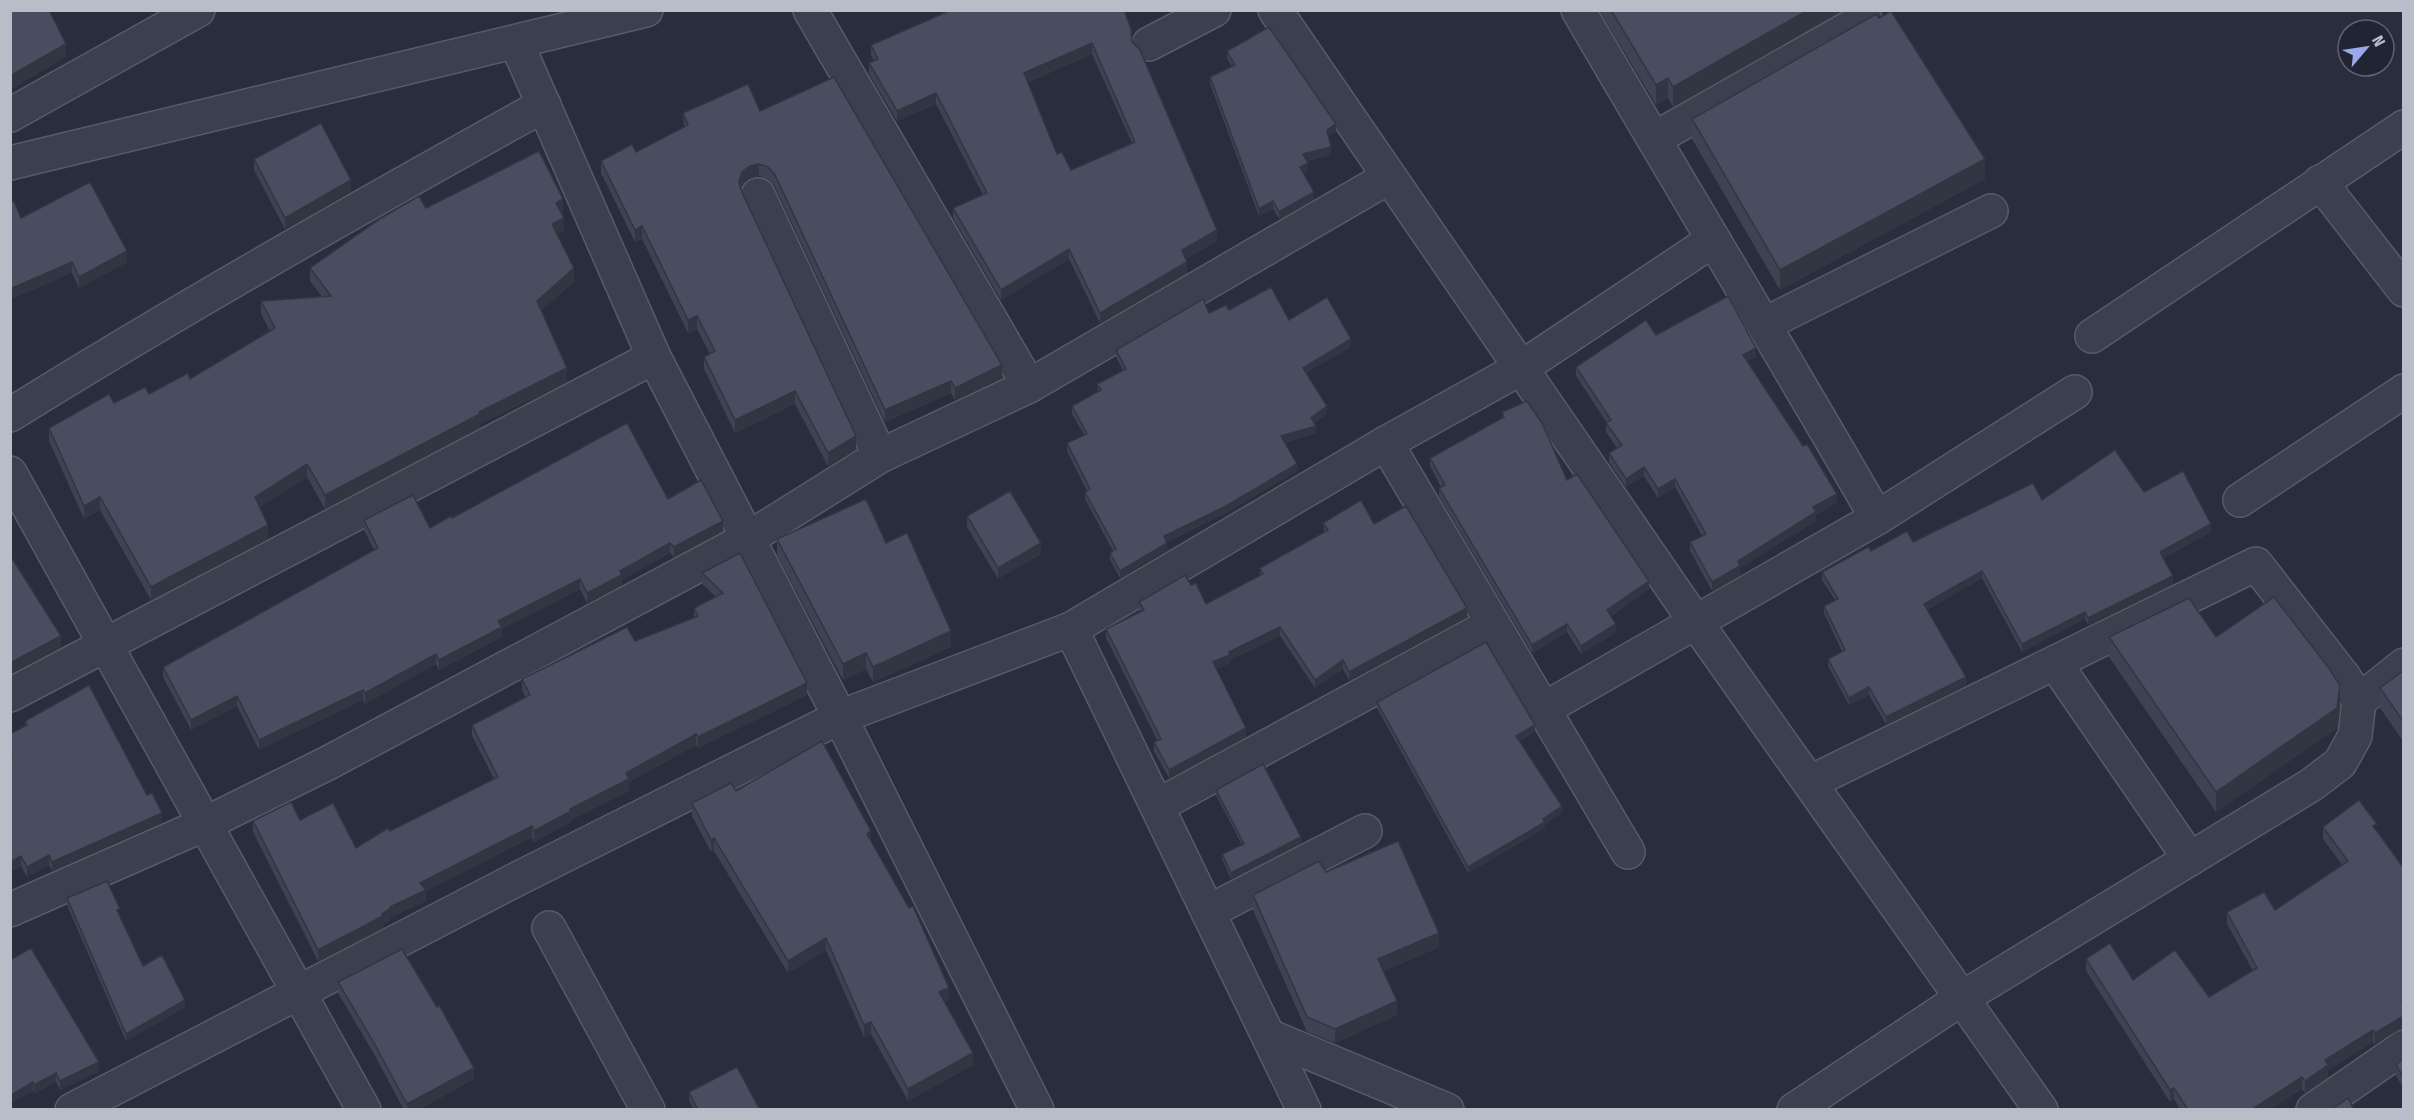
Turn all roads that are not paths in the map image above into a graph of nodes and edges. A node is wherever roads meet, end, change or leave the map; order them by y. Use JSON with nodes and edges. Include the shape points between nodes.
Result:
{"nodes":[{"id":1,"x":198,"y":10,"type":"edge"},
{"id":2,"x":646,"y":10,"type":"edge"},
{"id":3,"x":810,"y":10,"type":"edge"},
{"id":4,"x":1214,"y":10,"type":"edge"},
{"id":5,"x":1275,"y":10,"type":"edge"},
{"id":6,"x":1578,"y":10,"type":"edge"},
{"id":7,"x":603,"y":15,"type":"edge"},
{"id":8,"x":1865,"y":19,"type":"edge"},
{"id":9,"x":516,"y":42,"type":"junction"},
{"id":10,"x":1149,"y":44,"type":"dead end"},
{"id":11,"x":544,"y":105,"type":"junction"},
{"id":12,"x":10,"y":115,"type":"edge"},
{"id":13,"x":2403,"y":128,"type":"edge"},
{"id":14,"x":1654,"y":139,"type":"junction"},
{"id":15,"x":10,"y":163,"type":"edge"},
{"id":16,"x":1389,"y":177,"type":"junction"},
{"id":17,"x":2320,"y":182,"type":"junction"},
{"id":18,"x":758,"y":195,"type":"dead end"},
{"id":19,"x":1991,"y":211,"type":"dead end"},
{"id":20,"x":1713,"y":240,"type":"junction"},
{"id":21,"x":2403,"y":290,"type":"edge"},
{"id":22,"x":1765,"y":324,"type":"junction"},
{"id":23,"x":2092,"y":336,"type":"dead end"},
{"id":24,"x":654,"y":357,"type":"junction"},
{"id":25,"x":1521,"y":368,"type":"junction"},
{"id":26,"x":1029,"y":386,"type":"junction"},
{"id":27,"x":2403,"y":391,"type":"edge"},
{"id":28,"x":2075,"y":392,"type":"dead end"},
{"id":29,"x":10,"y":415,"type":"edge"},
{"id":30,"x":1386,"y":443,"type":"junction"},
{"id":31,"x":880,"y":456,"type":"junction"},
{"id":32,"x":10,"y":473,"type":"edge"},
{"id":33,"x":2240,"y":500,"type":"dead end"},
{"id":34,"x":1877,"y":518,"type":"junction"},
{"id":35,"x":749,"y":538,"type":"junction"},
{"id":36,"x":1695,"y":621,"type":"junction"},
{"id":37,"x":1493,"y":624,"type":"junction"},
{"id":38,"x":1071,"y":628,"type":"junction"},
{"id":39,"x":106,"y":645,"type":"junction"},
{"id":40,"x":2055,"y":663,"type":"junction"},
{"id":41,"x":2403,"y":665,"type":"edge"},
{"id":42,"x":10,"y":695,"type":"edge"},
{"id":43,"x":2359,"y":701,"type":"junction"},
{"id":44,"x":1544,"y":709,"type":"junction"},
{"id":45,"x":840,"y":717,"type":"junction"},
{"id":46,"x":1811,"y":782,"type":"junction"},
{"id":47,"x":1157,"y":806,"type":"junction"},
{"id":48,"x":205,"y":824,"type":"junction"},
{"id":49,"x":1365,"y":831,"type":"dead end"},
{"id":50,"x":1628,"y":852,"type":"dead end"},
{"id":51,"x":2190,"y":859,"type":"junction"},
{"id":52,"x":10,"y":910,"type":"edge"},
{"id":53,"x":1208,"y":912,"type":"junction"},
{"id":54,"x":549,"y":928,"type":"dead end"},
{"id":55,"x":298,"y":992,"type":"junction"},
{"id":56,"x":1962,"y":998,"type":"junction"},
{"id":57,"x":1269,"y":1036,"type":"junction"},
{"id":58,"x":2403,"y":1047,"type":"edge"},
{"id":59,"x":72,"y":1110,"type":"edge"},
{"id":60,"x":364,"y":1110,"type":"edge"},
{"id":61,"x":648,"y":1110,"type":"edge"},
{"id":62,"x":1037,"y":1110,"type":"edge"},
{"id":63,"x":1304,"y":1110,"type":"edge"},
{"id":64,"x":1447,"y":1110,"type":"edge"},
{"id":65,"x":1794,"y":1110,"type":"edge"},
{"id":66,"x":2041,"y":1110,"type":"edge"},
{"id":67,"x":2313,"y":1110,"type":"edge"}],
"edges":[{"from":1,"to":12,"type":"street"},
{"from":2,"to":7,"type":"street"},
{"from":3,"to":26,"type":"street"},
{"from":4,"to":10,"type":"street"},
{"from":5,"to":16,"type":"street"},
{"from":6,"to":14,"type":"street"},
{"from":7,"to":9,"type":"street"},
{"from":8,"to":14,"type":"street"},
{"from":9,"to":11,"type":"street"},
{"from":9,"to":15,"type":"street"},
{"from":11,"to":24,"type":"street"},
{"from":11,"to":29,"type":"street","via":[[363,205]]},
{"from":13,"to":17,"type":"street"},
{"from":14,"to":20,"type":"street"},
{"from":16,"to":25,"type":"street"},
{"from":16,"to":26,"type":"street"},
{"from":17,"to":21,"type":"street"},
{"from":17,"to":23,"type":"street"},
{"from":18,"to":31,"type":"street"},
{"from":19,"to":22,"type":"street"},
{"from":20,"to":22,"type":"street"},
{"from":20,"to":25,"type":"street"},
{"from":22,"to":34,"type":"street"},
{"from":24,"to":35,"type":"street"},
{"from":24,"to":39,"type":"street"},
{"from":25,"to":30,"type":"street"},
{"from":25,"to":36,"type":"street"},
{"from":26,"to":31,"type":"street"},
{"from":27,"to":33,"type":"street"},
{"from":28,"to":34,"type":"street"},
{"from":30,"to":37,"type":"street"},
{"from":30,"to":38,"type":"street"},
{"from":31,"to":35,"type":"street"},
{"from":32,"to":39,"type":"street"},
{"from":34,"to":36,"type":"street"},
{"from":35,"to":45,"type":"street"},
{"from":35,"to":48,"type":"street","via":[[328,763]]},
{"from":36,"to":44,"type":"street"},
{"from":36,"to":46,"type":"street"},
{"from":37,"to":44,"type":"street"},
{"from":37,"to":47,"type":"street"},
{"from":38,"to":45,"type":"street"},
{"from":38,"to":47,"type":"street"},
{"from":39,"to":42,"type":"street"},
{"from":39,"to":48,"type":"street"},
{"from":40,"to":43,"type":"street","via":[[2256,564]]},
{"from":40,"to":46,"type":"street"},
{"from":40,"to":51,"type":"street"},
{"from":41,"to":43,"type":"street"},
{"from":43,"to":51,"type":"street","via":[[2355,736],[2340,763]]},
{"from":44,"to":50,"type":"street"},
{"from":45,"to":55,"type":"street"},
{"from":45,"to":62,"type":"street"},
{"from":46,"to":56,"type":"street"},
{"from":47,"to":53,"type":"street"},
{"from":48,"to":52,"type":"street"},
{"from":48,"to":55,"type":"street"},
{"from":49,"to":53,"type":"street"},
{"from":51,"to":56,"type":"street"},
{"from":53,"to":57,"type":"street"},
{"from":54,"to":61,"type":"street"},
{"from":55,"to":59,"type":"street"},
{"from":55,"to":60,"type":"street"},
{"from":56,"to":65,"type":"street"},
{"from":56,"to":66,"type":"street"},
{"from":57,"to":63,"type":"street"},
{"from":57,"to":64,"type":"street"},
{"from":58,"to":67,"type":"street"}]}
